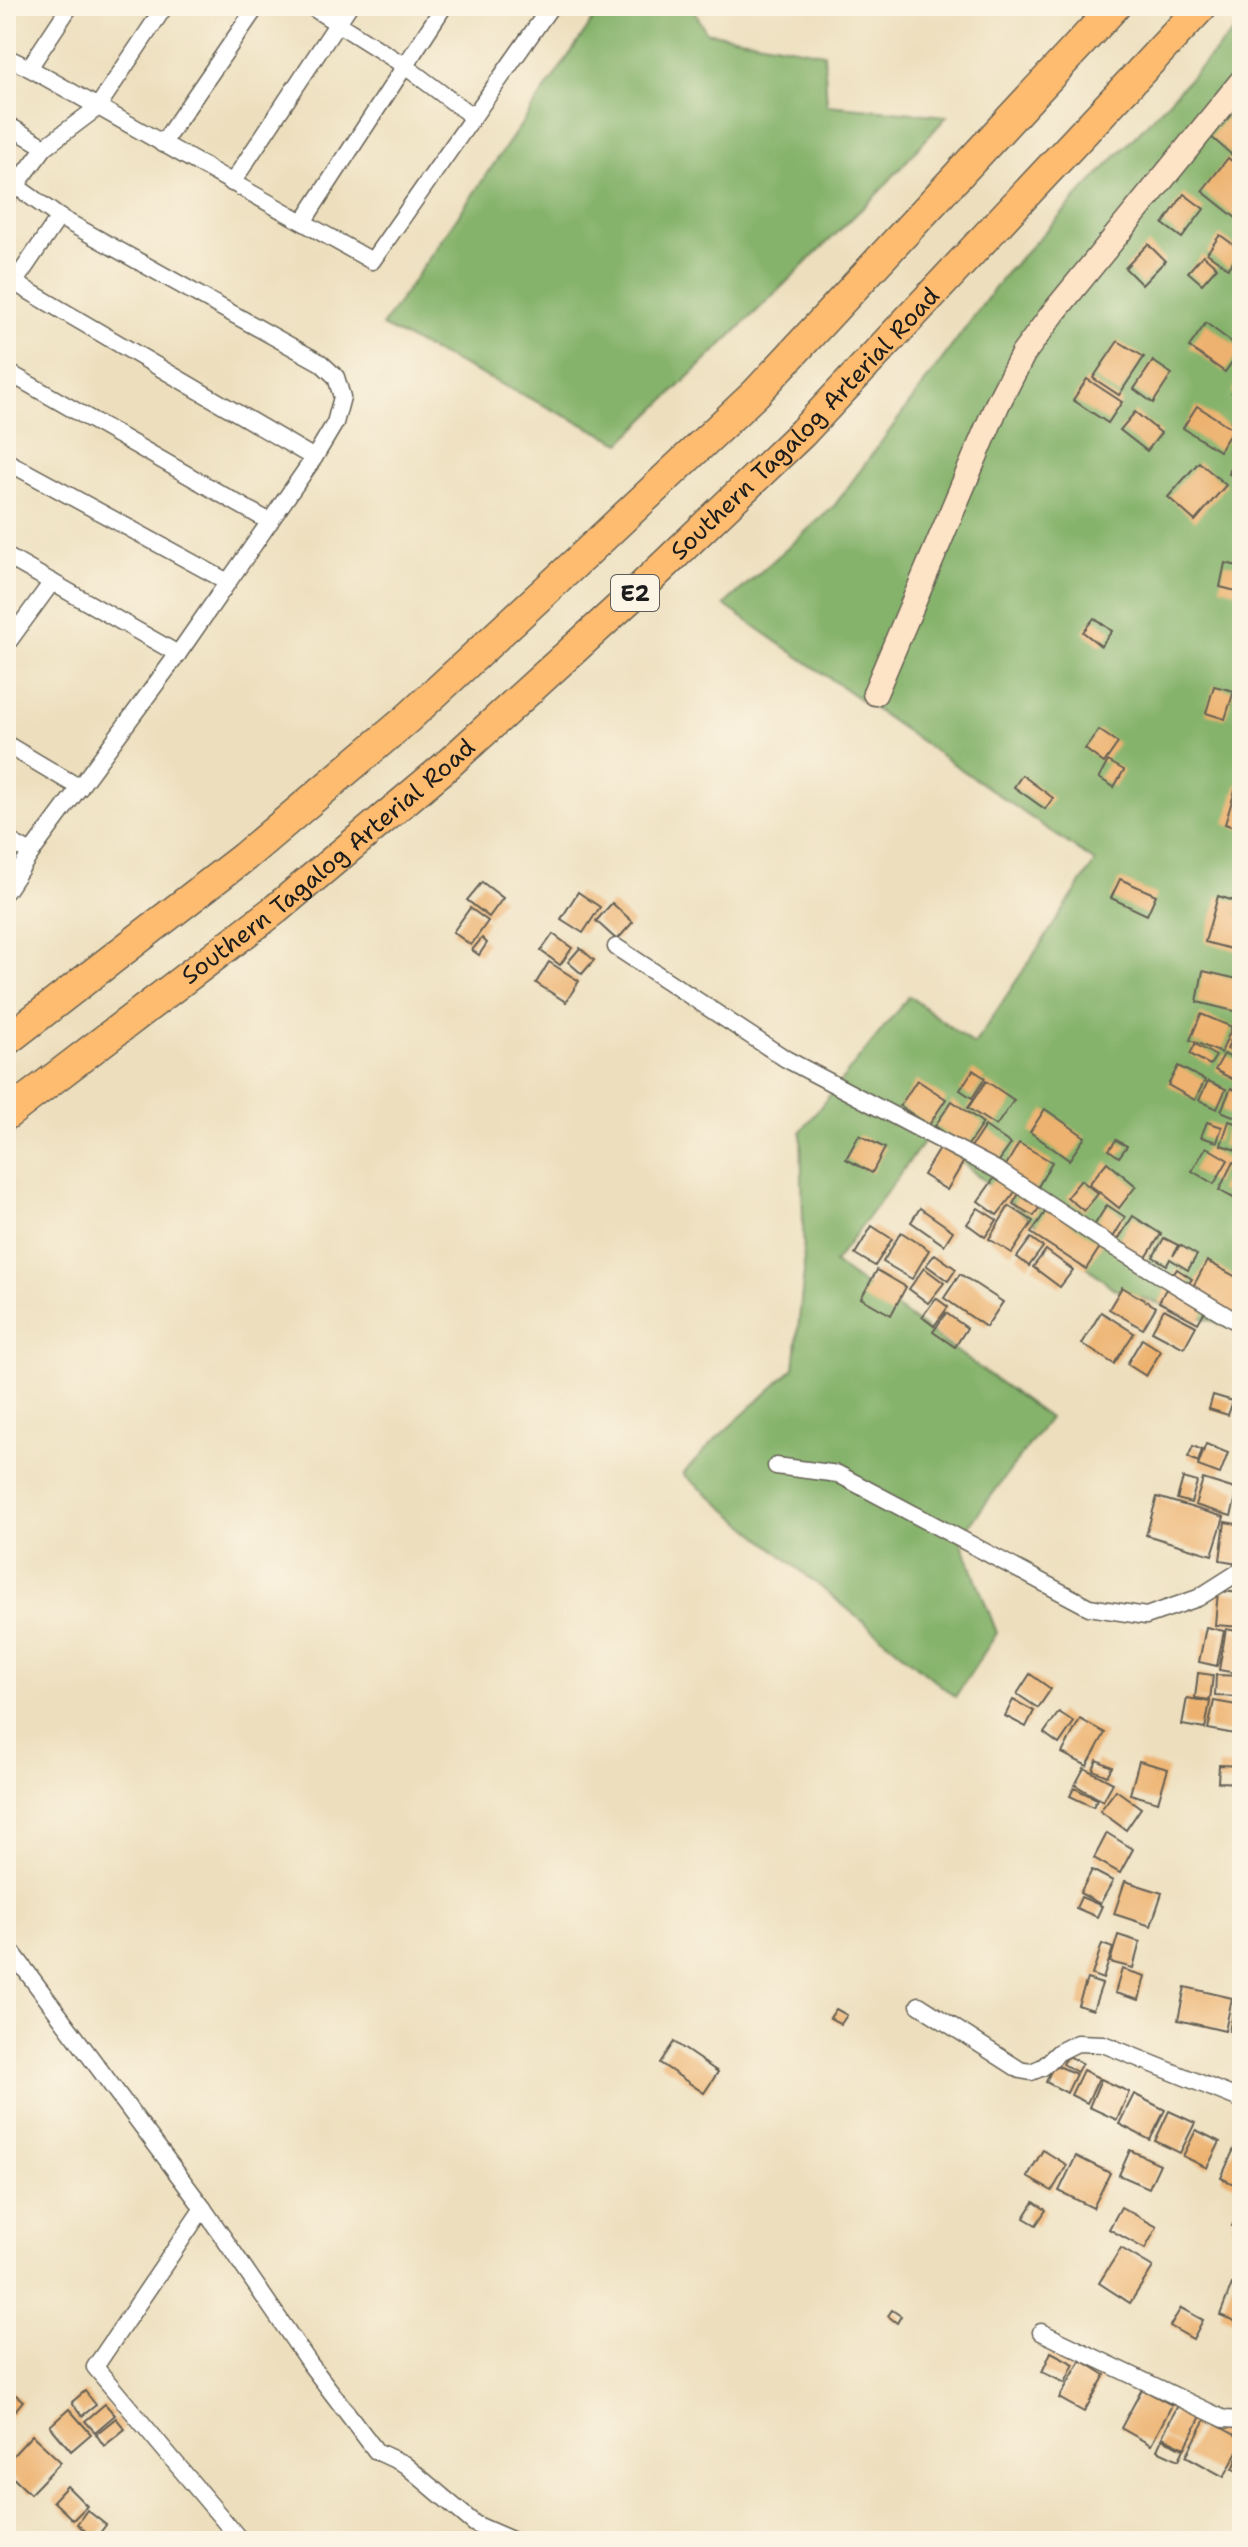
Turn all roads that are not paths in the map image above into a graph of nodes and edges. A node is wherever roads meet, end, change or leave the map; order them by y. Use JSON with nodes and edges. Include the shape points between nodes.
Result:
{"nodes":[{"id":1,"x":70,"y":6,"type":"edge"},
{"id":2,"x":165,"y":6,"type":"edge"},
{"id":3,"x":257,"y":6,"type":"edge"},
{"id":4,"x":310,"y":6,"type":"edge"},
{"id":5,"x":349,"y":6,"type":"edge"},
{"id":6,"x":444,"y":6,"type":"edge"},
{"id":7,"x":551,"y":6,"type":"edge"},
{"id":8,"x":1115,"y":6,"type":"edge"},
{"id":9,"x":1202,"y":6,"type":"edge"},
{"id":10,"x":338,"y":23,"type":"junction"},
{"id":11,"x":6,"y":57,"type":"edge"},
{"id":12,"x":405,"y":66,"type":"junction"},
{"id":13,"x":29,"y":68,"type":"junction"},
{"id":14,"x":1242,"y":81,"type":"edge"},
{"id":15,"x":97,"y":108,"type":"junction"},
{"id":16,"x":473,"y":117,"type":"junction"},
{"id":17,"x":6,"y":124,"type":"edge"},
{"id":18,"x":162,"y":144,"type":"junction"},
{"id":19,"x":45,"y":147,"type":"junction"},
{"id":20,"x":232,"y":183,"type":"junction"},
{"id":21,"x":11,"y":192,"type":"edge"},
{"id":22,"x":59,"y":217,"type":"junction"},
{"id":23,"x":303,"y":222,"type":"junction"},
{"id":24,"x":11,"y":289,"type":"edge"},
{"id":25,"x":6,"y":371,"type":"edge"},
{"id":26,"x":314,"y":458,"type":"junction"},
{"id":27,"x":6,"y":461,"type":"edge"},
{"id":28,"x":270,"y":522,"type":"junction"},
{"id":29,"x":6,"y":556,"type":"edge"},
{"id":30,"x":52,"y":582,"type":"junction"},
{"id":31,"x":228,"y":582,"type":"junction"},
{"id":32,"x":7,"y":643,"type":"edge"},
{"id":33,"x":178,"y":654,"type":"junction"},
{"id":34,"x":875,"y":693,"type":"dead end"},
{"id":35,"x":6,"y":744,"type":"edge"},
{"id":36,"x":80,"y":788,"type":"junction"},
{"id":37,"x":6,"y":839,"type":"edge"},
{"id":38,"x":31,"y":853,"type":"junction"},
{"id":39,"x":6,"y":891,"type":"edge"},
{"id":40,"x":616,"y":947,"type":"dead end"},
{"id":41,"x":6,"y":1041,"type":"edge"},
{"id":42,"x":6,"y":1115,"type":"edge"},
{"id":43,"x":1242,"y":1325,"type":"edge"},
{"id":44,"x":776,"y":1466,"type":"dead end"},
{"id":45,"x":1242,"y":1570,"type":"edge"},
{"id":46,"x":12,"y":1952,"type":"dead end"},
{"id":47,"x":919,"y":2005,"type":"dead end"},
{"id":48,"x":1242,"y":2100,"type":"edge"},
{"id":49,"x":203,"y":2208,"type":"junction"},
{"id":50,"x":1041,"y":2332,"type":"dead end"},
{"id":51,"x":1242,"y":2420,"type":"edge"},
{"id":52,"x":241,"y":2541,"type":"edge"},
{"id":53,"x":514,"y":2541,"type":"edge"}],
"edges":[{"from":1,"to":13,"type":"street"},
{"from":2,"to":15,"type":"street"},
{"from":3,"to":18,"type":"street"},
{"from":4,"to":10,"type":"street"},
{"from":5,"to":10,"type":"street"},
{"from":6,"to":12,"type":"street"},
{"from":7,"to":16,"type":"street"},
{"from":8,"to":41,"type":"highway","number":"E2","via":[[756,393],[595,545],[303,808]]},
{"from":9,"to":42,"type":"highway","name":"Southern Tagalog Arterial Road","number":"E2","via":[[802,433],[630,598],[445,767],[276,909]]},
{"from":10,"to":12,"type":"street"},
{"from":10,"to":20,"type":"street"},
{"from":11,"to":13,"type":"street"},
{"from":12,"to":16,"type":"street"},
{"from":12,"to":23,"type":"street"},
{"from":13,"to":15,"type":"street"},
{"from":14,"to":34,"type":"street","via":[[1023,354]]},
{"from":15,"to":18,"type":"street"},
{"from":15,"to":19,"type":"street"},
{"from":16,"to":23,"type":"street","via":[[372,261]]},
{"from":17,"to":19,"type":"street"},
{"from":18,"to":20,"type":"street"},
{"from":19,"to":21,"type":"street"},
{"from":20,"to":23,"type":"street"},
{"from":21,"to":22,"type":"street"},
{"from":22,"to":24,"type":"street"},
{"from":22,"to":26,"type":"street","via":[[321,363],[336,377],[342,397],[335,423]]},
{"from":24,"to":26,"type":"street"},
{"from":25,"to":28,"type":"street"},
{"from":26,"to":28,"type":"street"},
{"from":27,"to":31,"type":"street"},
{"from":28,"to":31,"type":"street"},
{"from":29,"to":30,"type":"street"},
{"from":30,"to":32,"type":"street"},
{"from":30,"to":33,"type":"street"},
{"from":31,"to":33,"type":"street"},
{"from":33,"to":36,"type":"street"},
{"from":35,"to":36,"type":"street"},
{"from":36,"to":38,"type":"street"},
{"from":37,"to":38,"type":"street"},
{"from":38,"to":39,"type":"street"},
{"from":40,"to":43,"type":"street","via":[[786,1059],[999,1171]]},
{"from":44,"to":45,"type":"street","via":[[838,1474],[1089,1607],[1146,1616],[1198,1598]]},
{"from":46,"to":49,"type":"street"},
{"from":47,"to":48,"type":"street","via":[[1020,2070],[1043,2067],[1077,2043],[1103,2044]]},
{"from":49,"to":52,"type":"street","via":[[95,2367]]},
{"from":49,"to":53,"type":"street","via":[[376,2451],[404,2464],[475,2524]]},
{"from":50,"to":51,"type":"street","via":[[1224,2419]]}]}
